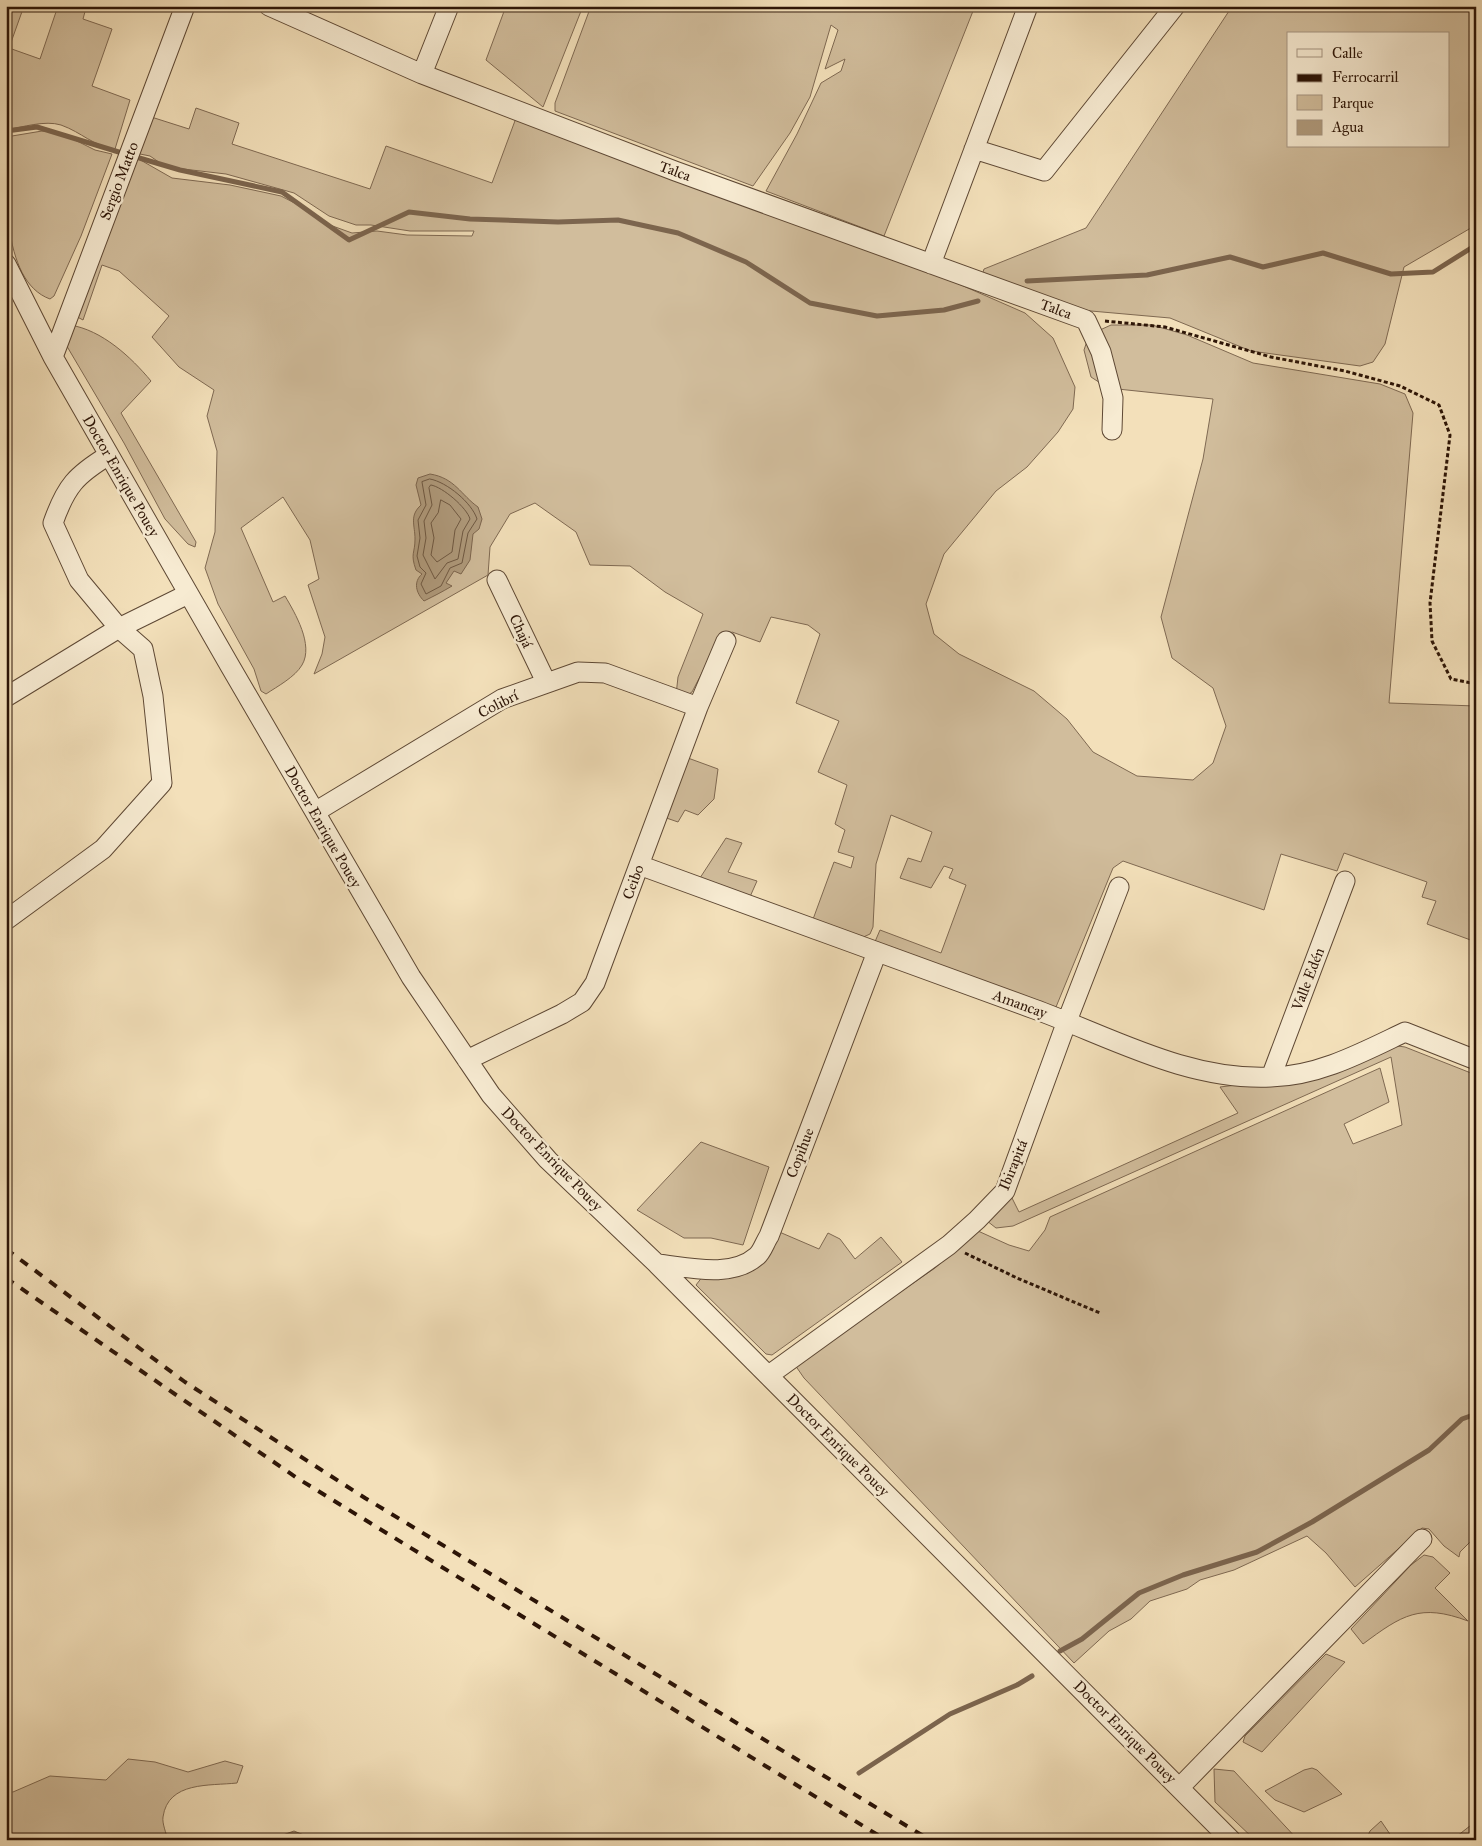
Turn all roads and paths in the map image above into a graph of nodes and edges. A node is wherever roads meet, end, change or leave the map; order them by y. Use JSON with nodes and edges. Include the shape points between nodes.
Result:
{"nodes":[{"id":1,"x":185,"y":6,"type":"edge"},
{"id":2,"x":269,"y":6,"type":"edge"},
{"id":3,"x":449,"y":6,"type":"edge"},
{"id":4,"x":1028,"y":6,"type":"edge"},
{"id":5,"x":1175,"y":6,"type":"edge"},
{"id":6,"x":422,"y":74,"type":"junction"},
{"id":7,"x":974,"y":149,"type":"junction"},
{"id":8,"x":6,"y":264,"type":"edge"},
{"id":9,"x":931,"y":264,"type":"junction"},
{"id":10,"x":1086,"y":320,"type":"junction"},
{"id":11,"x":53,"y":357,"type":"junction"},
{"id":12,"x":1112,"y":430,"type":"dead end"},
{"id":13,"x":109,"y":455,"type":"junction"},
{"id":14,"x":497,"y":580,"type":"dead end"},
{"id":15,"x":188,"y":594,"type":"junction"},
{"id":16,"x":120,"y":628,"type":"junction"},
{"id":17,"x":726,"y":641,"type":"dead end"},
{"id":18,"x":546,"y":682,"type":"junction"},
{"id":19,"x":1476,"y":684,"type":"edge"},
{"id":20,"x":6,"y":697,"type":"edge"},
{"id":21,"x":698,"y":707,"type":"junction"},
{"id":22,"x":315,"y":812,"type":"junction"},
{"id":23,"x":639,"y":865,"type":"junction"},
{"id":24,"x":1345,"y":881,"type":"dead end"},
{"id":25,"x":1120,"y":887,"type":"dead end"},
{"id":26,"x":6,"y":920,"type":"edge"},
{"id":27,"x":877,"y":952,"type":"junction"},
{"id":28,"x":1067,"y":1021,"type":"junction"},
{"id":29,"x":467,"y":1060,"type":"junction"},
{"id":30,"x":1476,"y":1060,"type":"edge"},
{"id":31,"x":1271,"y":1078,"type":"junction"},
{"id":32,"x":949,"y":1245,"type":"junction"},
{"id":33,"x":657,"y":1264,"type":"junction"},
{"id":34,"x":1100,"y":1313,"type":"dead end"},
{"id":35,"x":769,"y":1375,"type":"junction"},
{"id":36,"x":1422,"y":1539,"type":"dead end"},
{"id":37,"x":1180,"y":1787,"type":"junction"},
{"id":38,"x":1231,"y":1840,"type":"edge"}],
"edges":[{"from":1,"to":11,"type":"street","name":"Sergio Matto"},
{"from":2,"to":6,"type":"street","name":"Talca"},
{"from":3,"to":6,"type":"street"},
{"from":4,"to":7,"type":"street"},
{"from":5,"to":7,"type":"street","via":[[1044,171]]},
{"from":6,"to":9,"type":"street","name":"Talca"},
{"from":7,"to":9,"type":"street"},
{"from":8,"to":11,"type":"street","name":"Doctor Enrique Pouey"},
{"from":9,"to":10,"type":"street","name":"Talca"},
{"from":10,"to":12,"type":"street","via":[[1101,352],[1113,398]]},
{"from":10,"to":19,"type":"path","via":[[1165,327],[1214,343],[1400,386],[1439,405],[1450,436],[1430,603],[1432,641],[1451,678]]},
{"from":11,"to":13,"type":"street","name":"Doctor Enrique Pouey"},
{"from":13,"to":15,"type":"street","name":"Doctor Enrique Pouey"},
{"from":13,"to":16,"type":"street","via":[[83,470],[62,497],[53,523],[79,580]]},
{"from":14,"to":18,"type":"street","name":"Chajá"},
{"from":15,"to":16,"type":"street"},
{"from":15,"to":22,"type":"street","name":"Doctor Enrique Pouey"},
{"from":16,"to":20,"type":"street"},
{"from":16,"to":26,"type":"street","via":[[143,649],[153,696],[162,783],[103,849]]},
{"from":17,"to":21,"type":"street","name":"Ceibo"},
{"from":18,"to":21,"type":"street","name":"Colibrí","via":[[578,672],[605,673]]},
{"from":18,"to":22,"type":"street","name":"Colibrí","via":[[502,699]]},
{"from":21,"to":23,"type":"street","name":"Ceibo"},
{"from":22,"to":29,"type":"street","name":"Doctor Enrique Pouey","via":[[411,976]]},
{"from":23,"to":27,"type":"street","name":"Amancay"},
{"from":23,"to":29,"type":"street","name":"Ceibo","via":[[595,983],[582,1002]]},
{"from":24,"to":31,"type":"street","name":"Valle Edén"},
{"from":25,"to":28,"type":"street","name":"Ibirapitá"},
{"from":27,"to":28,"type":"street","name":"Amancay"},
{"from":27,"to":33,"type":"street","name":"Copihue","via":[[769,1236],[757,1256],[737,1267],[707,1270]]},
{"from":28,"to":31,"type":"street","name":"Amancay","via":[[1146,1054],[1213,1074]]},
{"from":28,"to":32,"type":"street","name":"Ibirapitá","via":[[1005,1191]]},
{"from":29,"to":33,"type":"street","name":"Doctor Enrique Pouey","via":[[491,1095],[548,1160]]},
{"from":30,"to":31,"type":"street","name":"Amancay","via":[[1405,1032],[1315,1071]]},
{"from":32,"to":34,"type":"path"},
{"from":32,"to":35,"type":"street","name":"Ibirapitá"},
{"from":33,"to":35,"type":"street","name":"Doctor Enrique Pouey"},
{"from":35,"to":37,"type":"street","name":"Doctor Enrique Pouey"},
{"from":36,"to":37,"type":"street"},
{"from":37,"to":38,"type":"street","name":"Doctor Enrique Pouey"}]}
